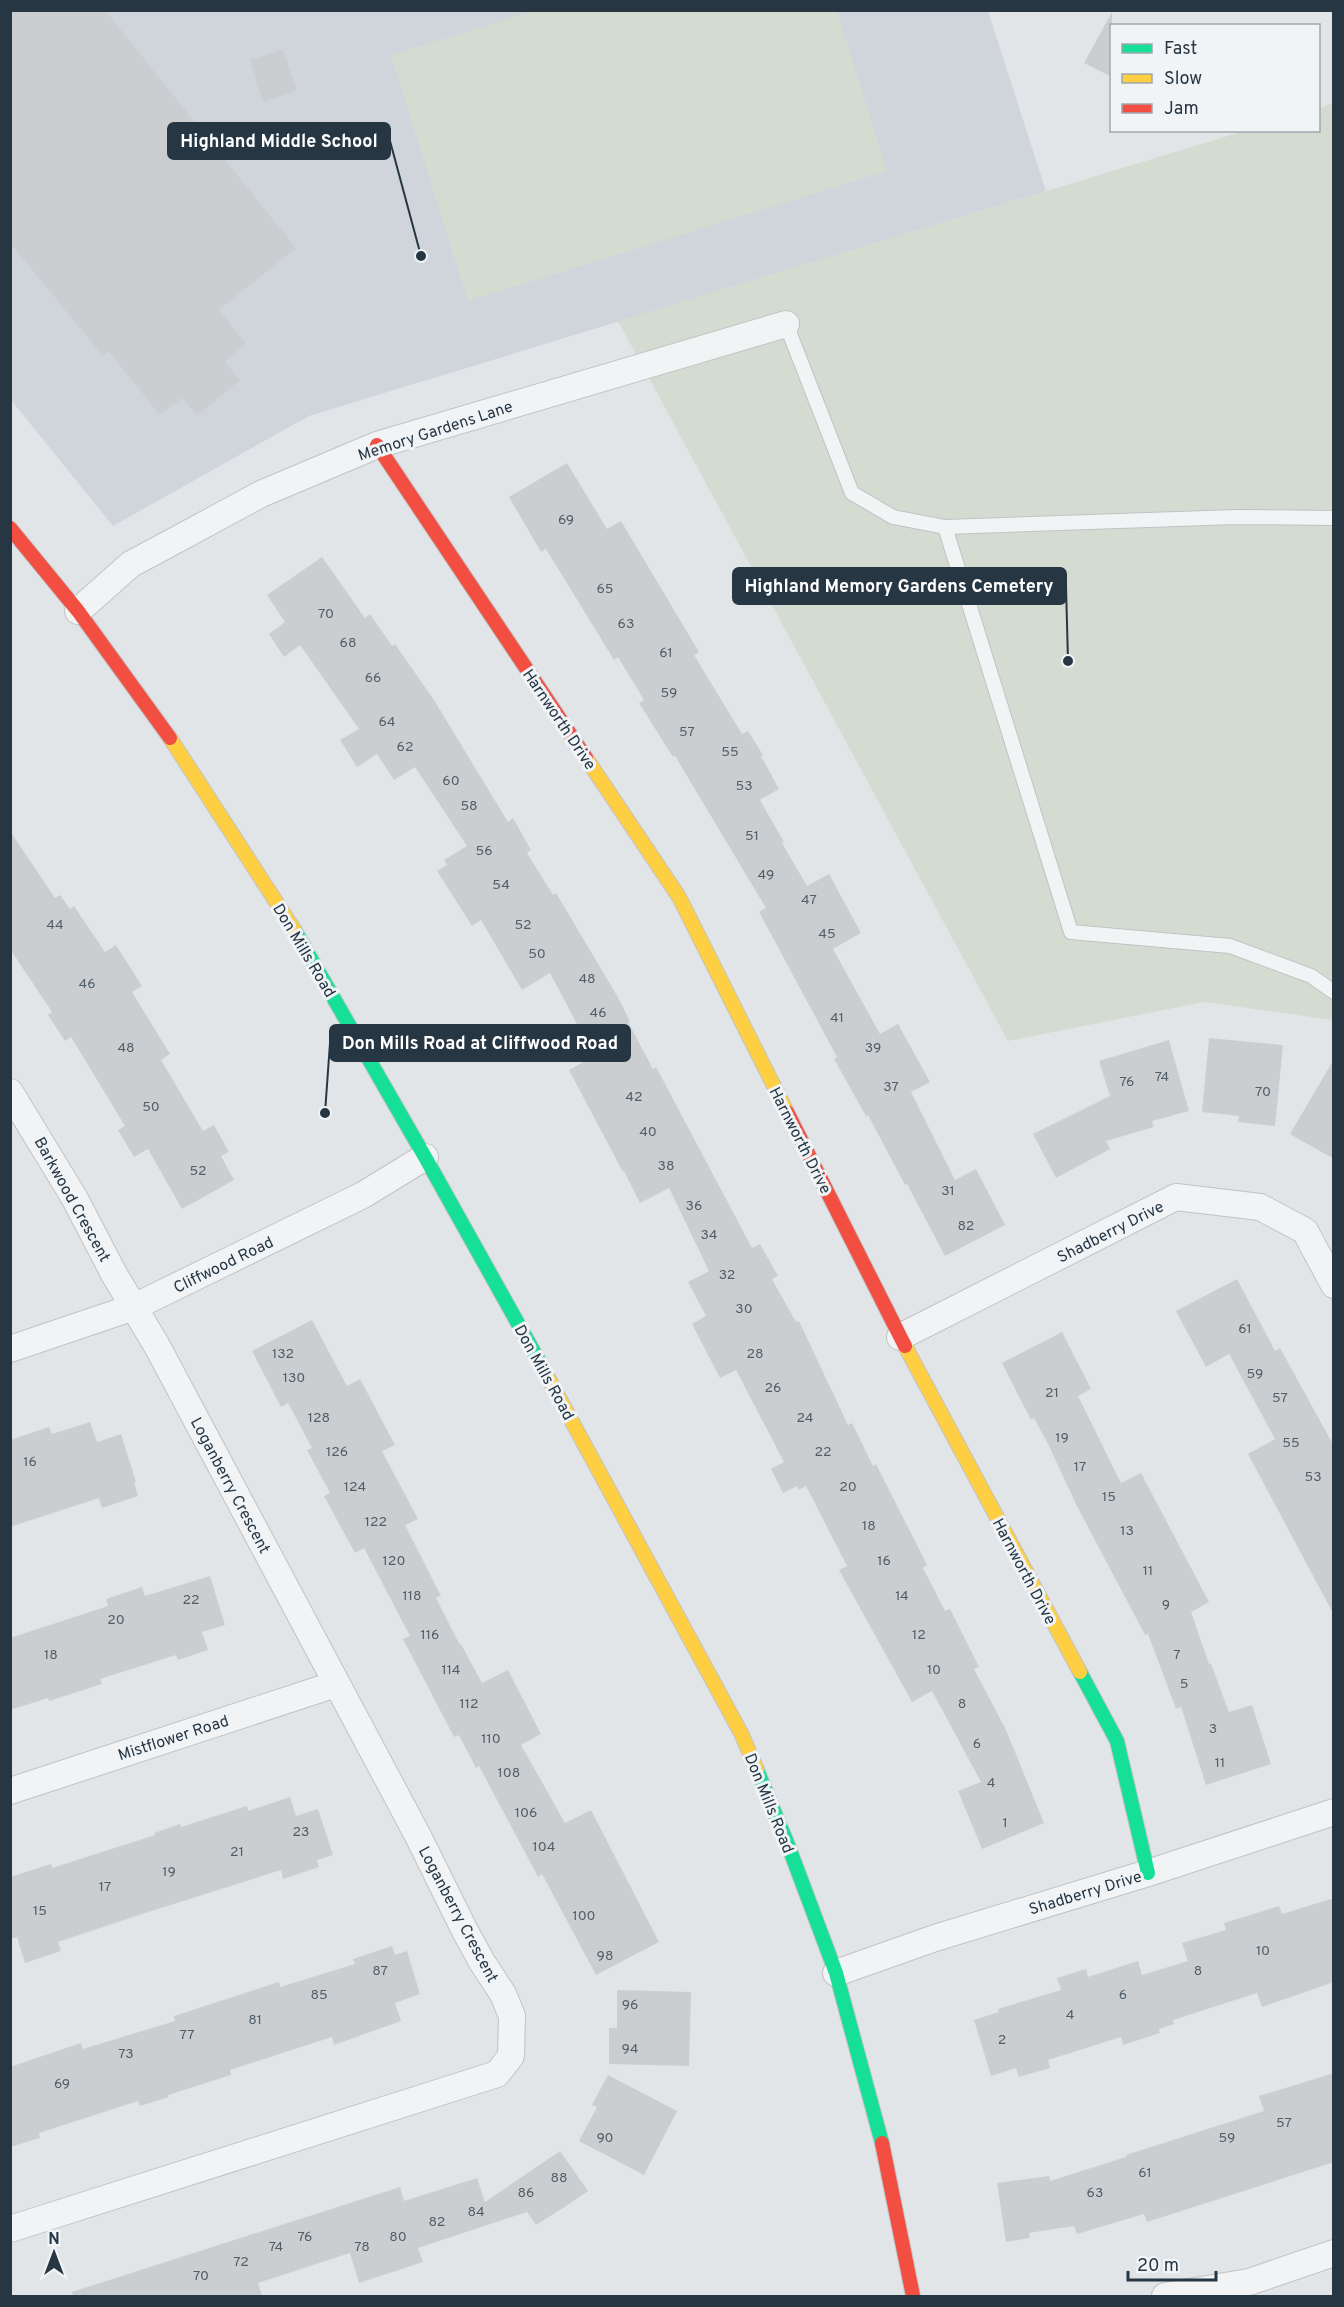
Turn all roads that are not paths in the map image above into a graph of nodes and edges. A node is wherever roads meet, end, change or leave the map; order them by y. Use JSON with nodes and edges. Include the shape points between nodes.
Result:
{"nodes":[{"id":1,"x":786,"y":324,"type":"joint"},
{"id":2,"x":377,"y":446,"type":"junction"},
{"id":3,"x":1334,"y":518,"type":"edge"},
{"id":4,"x":945,"y":527,"type":"junction"},
{"id":5,"x":10,"y":528,"type":"edge"},
{"id":6,"x":78,"y":611,"type":"junction"},
{"id":7,"x":1334,"y":992,"type":"edge"},
{"id":8,"x":10,"y":1092,"type":"edge"},
{"id":9,"x":425,"y":1157,"type":"junction"},
{"id":10,"x":1334,"y":1285,"type":"edge"},
{"id":11,"x":134,"y":1307,"type":"junction"},
{"id":12,"x":900,"y":1336,"type":"junction"},
{"id":13,"x":10,"y":1349,"type":"edge"},
{"id":14,"x":336,"y":1684,"type":"junction"},
{"id":15,"x":10,"y":1791,"type":"edge"},
{"id":16,"x":1334,"y":1812,"type":"edge"},
{"id":17,"x":1148,"y":1873,"type":"junction"},
{"id":18,"x":836,"y":1973,"type":"junction"},
{"id":19,"x":10,"y":2229,"type":"edge"},
{"id":20,"x":1334,"y":2253,"type":"edge"},
{"id":21,"x":1249,"y":2289,"type":"edge"},
{"id":22,"x":913,"y":2296,"type":"edge"},
{"id":23,"x":1165,"y":2296,"type":"edge"}],
"edges":[{"from":1,"to":2,"type":"street","name":"Memory Gardens Lane"},
{"from":1,"to":4,"type":"lane","via":[[852,493],[893,518]]},
{"from":2,"to":6,"type":"street","name":"Memory Gardens Lane","via":[[261,494],[131,564]]},
{"from":2,"to":12,"type":"main road","name":"Harnworth Drive","via":[[679,897]]},
{"from":3,"to":4,"type":"lane","via":[[1236,517]]},
{"from":4,"to":7,"type":"lane","via":[[1071,932],[1230,946],[1311,976]]},
{"from":5,"to":6,"type":"main road","name":"Don Mills Road"},
{"from":6,"to":9,"type":"main road","name":"Don Mills Road","via":[[172,740],[299,938]]},
{"from":8,"to":11,"type":"street","name":"Barkwood Crescent"},
{"from":9,"to":11,"type":"street","name":"Cliffwood Road","via":[[363,1195]]},
{"from":9,"to":18,"type":"main road","name":"Don Mills Road","via":[[741,1733]]},
{"from":10,"to":12,"type":"street","name":"Shadberry Drive","via":[[1305,1231],[1260,1207],[1176,1197]]},
{"from":11,"to":13,"type":"street","name":"Cliffwood Road"},
{"from":11,"to":14,"type":"street","name":"Loganberry Crescent"},
{"from":12,"to":17,"type":"main road","name":"Harnworth Drive","via":[[1118,1741]]},
{"from":14,"to":15,"type":"street","name":"Mistflower Road"},
{"from":14,"to":19,"type":"street","name":"Loganberry Crescent","via":[[482,1962],[503,1994],[512,2016],[511,2056],[498,2074]]},
{"from":16,"to":17,"type":"street","name":"Shadberry Drive"},
{"from":17,"to":18,"type":"street","name":"Shadberry Drive","via":[[926,1941]]},
{"from":18,"to":22,"type":"main road","name":"Don Mills Road","via":[[884,2150]]},
{"from":20,"to":21,"type":"street"},
{"from":21,"to":23,"type":"street"}]}
